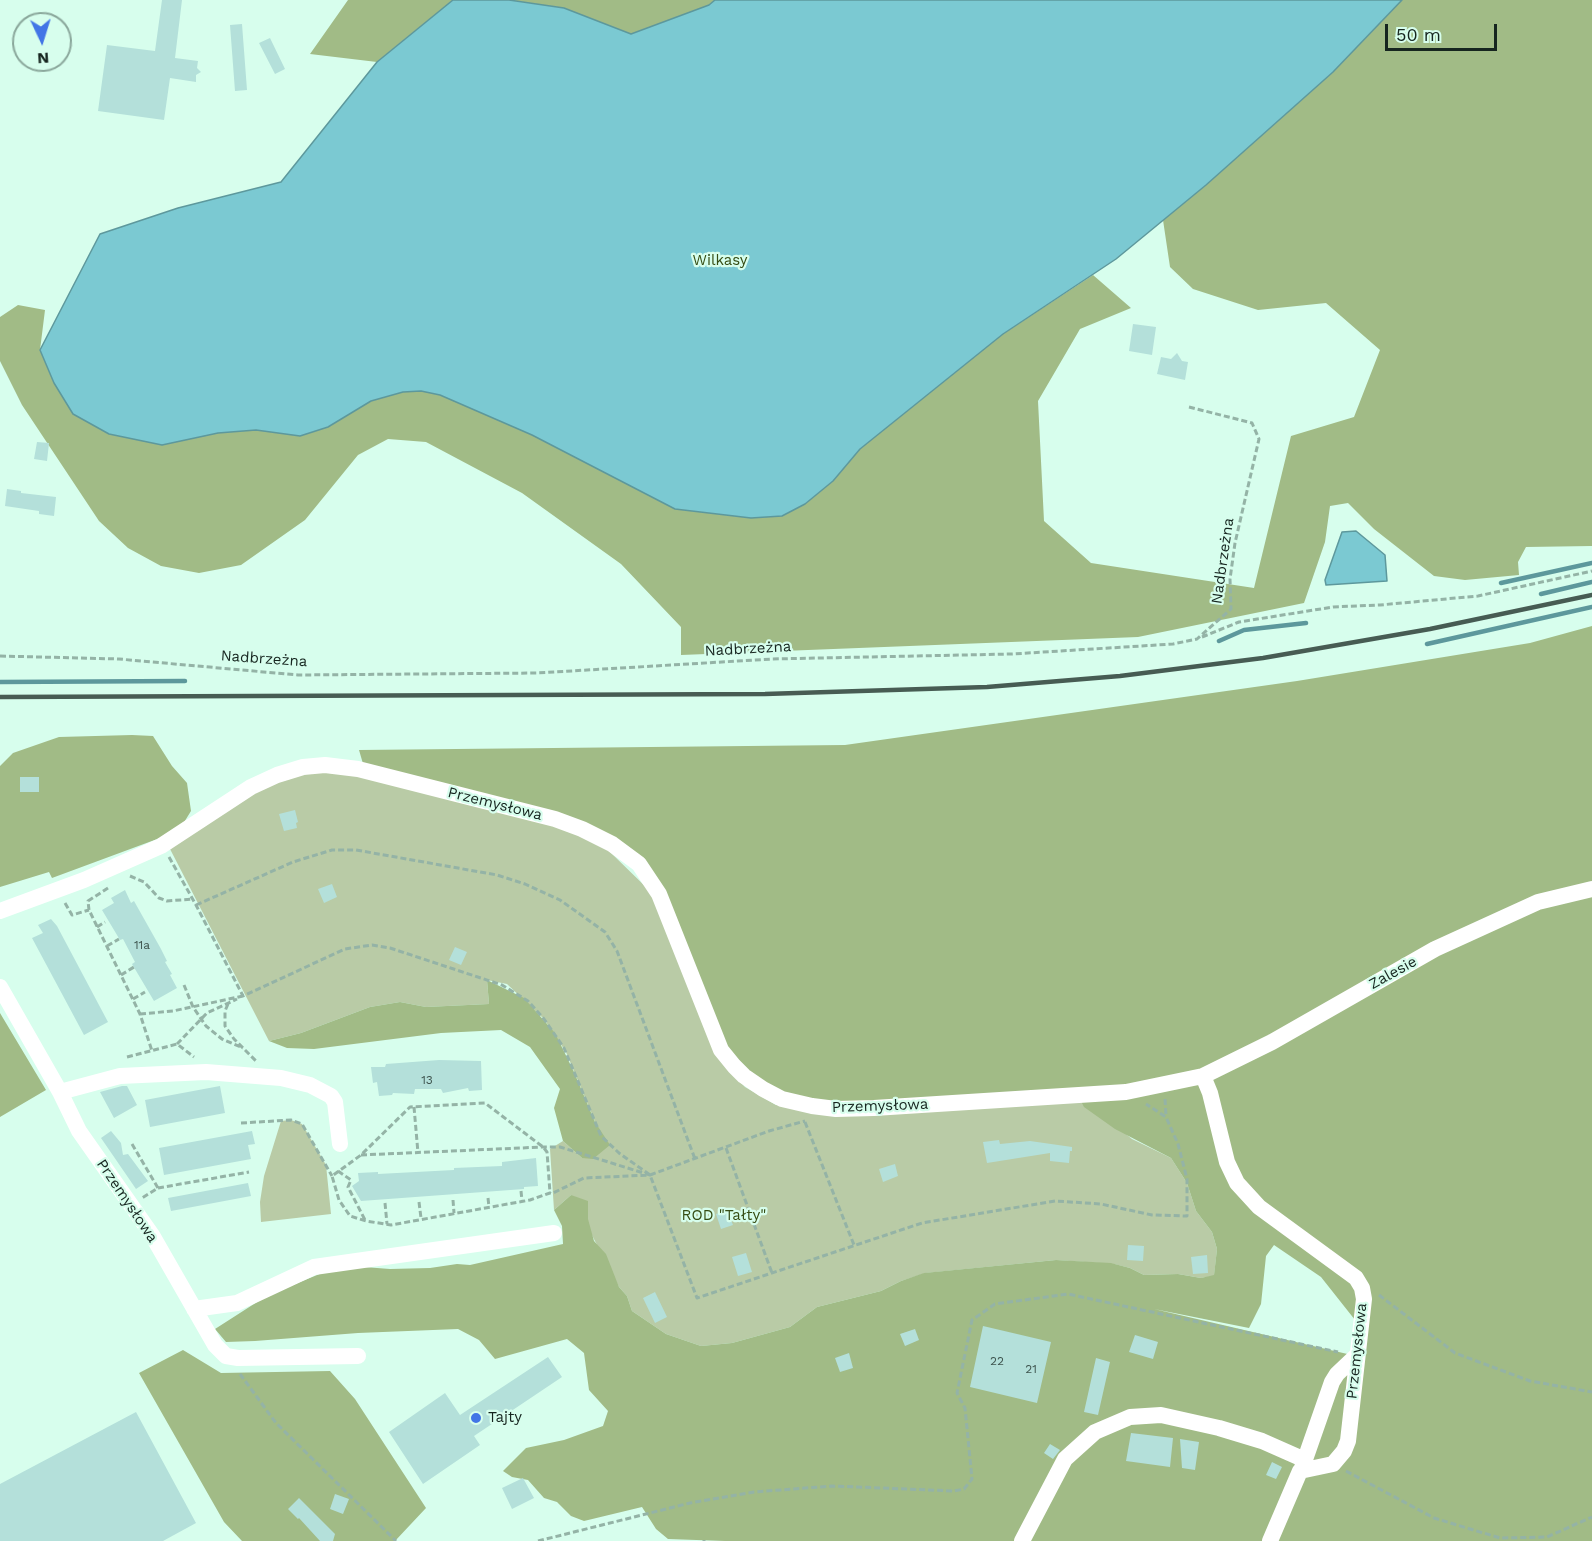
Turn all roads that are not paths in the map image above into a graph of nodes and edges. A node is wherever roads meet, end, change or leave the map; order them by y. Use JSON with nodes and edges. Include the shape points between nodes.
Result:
{"nodes":[{"id":1,"x":1592,"y":889,"type":"edge"},
{"id":2,"x":0,"y":911,"type":"edge"},
{"id":3,"x":0,"y":987,"type":"edge"},
{"id":4,"x":1203,"y":1076,"type":"junction"},
{"id":5,"x":60,"y":1092,"type":"junction"},
{"id":6,"x":340,"y":1144,"type":"dead end"},
{"id":7,"x":554,"y":1233,"type":"dead end"},
{"id":8,"x":194,"y":1309,"type":"junction"},
{"id":9,"x":358,"y":1356,"type":"dead end"},
{"id":10,"x":1356,"y":1356,"type":"junction"},
{"id":11,"x":1303,"y":1466,"type":"junction"},
{"id":12,"x":1022,"y":1541,"type":"edge"},
{"id":13,"x":1270,"y":1541,"type":"edge"}],
"edges":[{"from":1,"to":4,"type":"street","name":"Zalesie","via":[[1538,902],[1435,950],[1272,1042]]},
{"from":2,"to":4,"type":"street","name":"Przemysłowa","via":[[161,846],[251,787],[277,775],[325,765],[358,769],[555,819],[630,856],[659,894],[722,1050],[744,1076],[782,1098],[836,1109],[874,1108],[1126,1092]]},
{"from":3,"to":5,"type":"street","name":"Przemysłowa"},
{"from":4,"to":10,"type":"street","name":"Przemysłowa","via":[[1227,1162],[1237,1183],[1259,1207],[1356,1278],[1362,1288]]},
{"from":5,"to":6,"type":"street","via":[[120,1076],[206,1072],[281,1078],[310,1085],[331,1096]]},
{"from":5,"to":8,"type":"street","name":"Przemysłowa","via":[[79,1131],[152,1235]]},
{"from":7,"to":8,"type":"street","via":[[314,1267],[237,1303]]},
{"from":8,"to":9,"type":"street","name":"Przemysłowa","via":[[226,1356]]},
{"from":10,"to":11,"type":"street","via":[[1332,1382]]},
{"from":10,"to":11,"type":"street","name":"Przemysłowa","via":[[1344,1451],[1334,1464]]},
{"from":11,"to":12,"type":"street","via":[[1262,1441],[1219,1428],[1161,1415],[1130,1417],[1095,1432],[1065,1459]]},
{"from":11,"to":13,"type":"street"}]}
